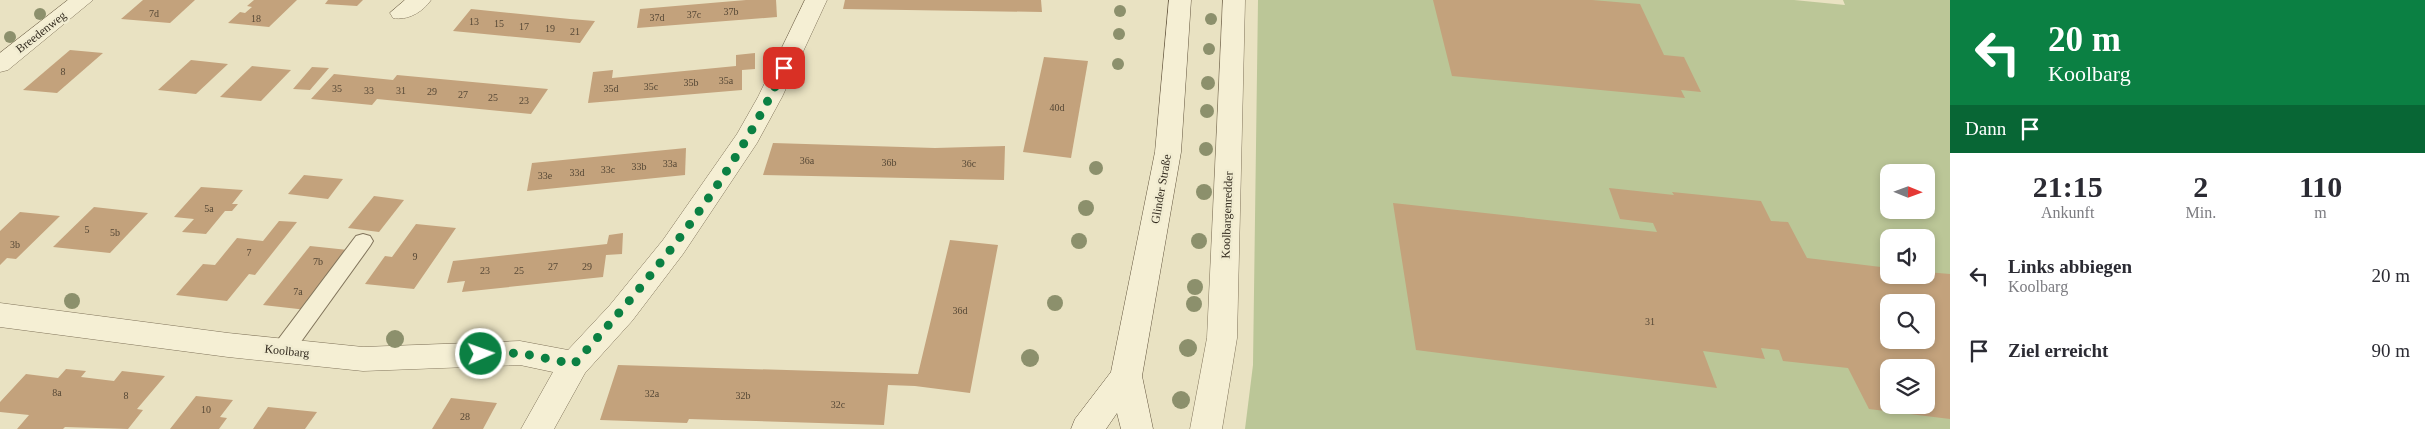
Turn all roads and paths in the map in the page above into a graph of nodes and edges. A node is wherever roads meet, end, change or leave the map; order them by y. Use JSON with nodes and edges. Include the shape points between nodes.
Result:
{"nodes":[{"id":1,"x":82,"y":0,"type":"edge"},
{"id":2,"x":420,"y":0,"type":"edge"},
{"id":3,"x":816,"y":0,"type":"edge"},
{"id":4,"x":1180,"y":0,"type":"edge"},
{"id":5,"x":1234,"y":0,"type":"edge"},
{"id":6,"x":401,"y":13,"type":"dead end"},
{"id":7,"x":0,"y":64,"type":"edge"},
{"id":8,"x":363,"y":242,"type":"dead end"},
{"id":9,"x":0,"y":315,"type":"edge"},
{"id":10,"x":282,"y":351,"type":"junction"},
{"id":11,"x":574,"y":364,"type":"junction"},
{"id":12,"x":1126,"y":376,"type":"junction"},
{"id":13,"x":537,"y":429,"type":"edge"},
{"id":14,"x":1087,"y":429,"type":"edge"},
{"id":15,"x":1136,"y":429,"type":"edge"},
{"id":16,"x":1206,"y":429,"type":"edge"}],
"edges":[{"from":1,"to":7,"type":"street","name":"Breedenweg"},
{"from":2,"to":6,"type":"street"},
{"from":3,"to":11,"type":"street","via":[[770,97],[716,187],[621,312]]},
{"from":4,"to":12,"type":"street","name":"Glinder Straße","via":[[1168,152]]},
{"from":5,"to":16,"type":"street","name":"Koolbargenredder","via":[[1222,338]]},
{"from":8,"to":10,"type":"lane"},
{"from":9,"to":10,"type":"street","name":"Koolbarg"},
{"from":10,"to":11,"type":"street","name":"Koolbarg","via":[[363,359],[520,353]]},
{"from":11,"to":13,"type":"street"},
{"from":12,"to":14,"type":"street","name":"Glinder Straße"},
{"from":12,"to":15,"type":"street","name":"Glinder Straße"}]}
